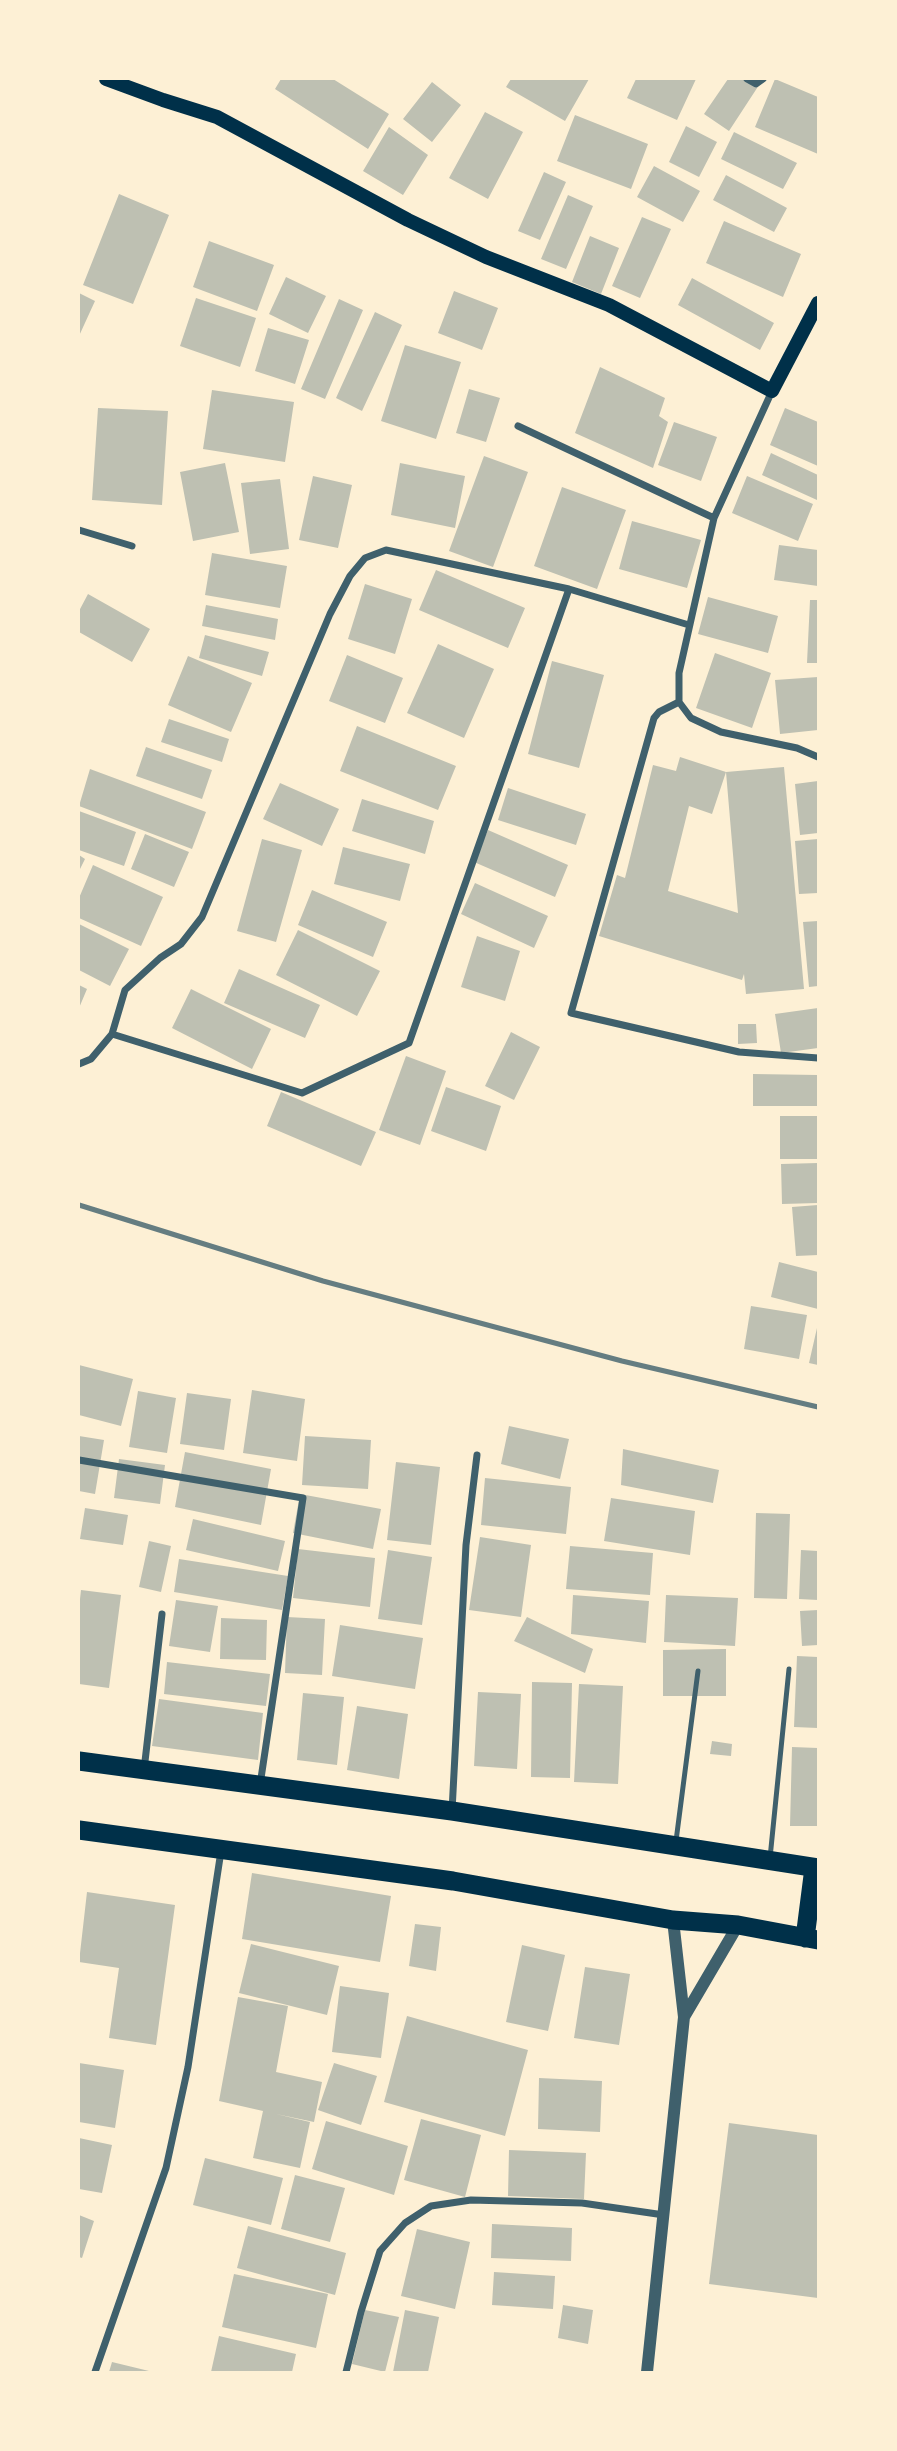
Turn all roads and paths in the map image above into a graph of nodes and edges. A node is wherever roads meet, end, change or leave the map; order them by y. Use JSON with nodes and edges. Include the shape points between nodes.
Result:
{"nodes":[{"id":1,"x":107,"y":79,"type":"edge"},
{"id":2,"x":747,"y":79,"type":"edge"},
{"id":3,"x":763,"y":79,"type":"edge"},
{"id":4,"x":818,"y":303,"type":"edge"},
{"id":5,"x":772,"y":391,"type":"junction"},
{"id":6,"x":518,"y":426,"type":"dead end"},
{"id":7,"x":714,"y":518,"type":"junction"},
{"id":8,"x":79,"y":530,"type":"edge"},
{"id":9,"x":132,"y":546,"type":"dead end"},
{"id":10,"x":569,"y":589,"type":"junction"},
{"id":11,"x":689,"y":625,"type":"junction"},
{"id":12,"x":679,"y":702,"type":"junction"},
{"id":13,"x":818,"y":757,"type":"edge"},
{"id":14,"x":112,"y":1034,"type":"junction"},
{"id":15,"x":818,"y":1058,"type":"edge"},
{"id":16,"x":79,"y":1064,"type":"edge"},
{"id":17,"x":477,"y":1455,"type":"dead end"},
{"id":18,"x":79,"y":1460,"type":"edge"},
{"id":19,"x":162,"y":1614,"type":"dead end"},
{"id":20,"x":789,"y":1669,"type":"dead end"},
{"id":21,"x":698,"y":1671,"type":"dead end"},
{"id":22,"x":79,"y":1761,"type":"edge"},
{"id":23,"x":144,"y":1770,"type":"junction"},
{"id":24,"x":260,"y":1786,"type":"junction"},
{"id":25,"x":452,"y":1811,"type":"junction"},
{"id":26,"x":79,"y":1830,"type":"edge"},
{"id":27,"x":675,"y":1846,"type":"junction"},
{"id":28,"x":222,"y":1849,"type":"junction"},
{"id":29,"x":770,"y":1861,"type":"junction"},
{"id":30,"x":816,"y":1868,"type":"edge"},
{"id":31,"x":673,"y":1920,"type":"junction"},
{"id":32,"x":738,"y":1925,"type":"junction"},
{"id":33,"x":812,"y":1939,"type":"edge"},
{"id":34,"x":684,"y":2017,"type":"junction"},
{"id":35,"x":664,"y":2215,"type":"junction"},
{"id":36,"x":95,"y":2372,"type":"edge"},
{"id":37,"x":346,"y":2372,"type":"edge"},
{"id":38,"x":647,"y":2372,"type":"edge"}],
"edges":[{"from":1,"to":5,"type":"main road","via":[[217,117],[408,220],[486,257],[609,305]]},
{"from":2,"to":3,"type":"street","via":[[756,84]]},
{"from":4,"to":5,"type":"main road"},
{"from":5,"to":7,"type":"street"},
{"from":6,"to":7,"type":"street"},
{"from":7,"to":11,"type":"street"},
{"from":8,"to":9,"type":"street"},
{"from":10,"to":11,"type":"street"},
{"from":10,"to":14,"type":"street","via":[[386,550],[365,558],[330,614],[202,917],[181,944],[125,990]]},
{"from":10,"to":14,"type":"street","via":[[409,1043],[302,1093]]},
{"from":11,"to":12,"type":"street","via":[[679,673]]},
{"from":12,"to":13,"type":"street","via":[[691,718],[721,732]]},
{"from":12,"to":15,"type":"street","via":[[654,718],[570,1013],[739,1052]]},
{"from":14,"to":16,"type":"street","via":[[91,1059]]},
{"from":17,"to":25,"type":"street","via":[[466,1545]]},
{"from":18,"to":24,"type":"street","via":[[303,1498]]},
{"from":19,"to":23,"type":"street"},
{"from":20,"to":29,"type":"lane"},
{"from":21,"to":27,"type":"lane"},
{"from":22,"to":23,"type":"highway"},
{"from":23,"to":24,"type":"highway"},
{"from":24,"to":25,"type":"highway"},
{"from":25,"to":27,"type":"highway"},
{"from":26,"to":28,"type":"highway"},
{"from":27,"to":29,"type":"highway"},
{"from":28,"to":31,"type":"highway","via":[[453,1881]]},
{"from":28,"to":36,"type":"street","via":[[188,2067],[166,2168]]},
{"from":29,"to":30,"type":"highway"},
{"from":30,"to":33,"type":"highway"},
{"from":31,"to":32,"type":"highway"},
{"from":31,"to":34,"type":"street"},
{"from":32,"to":33,"type":"highway"},
{"from":32,"to":34,"type":"street"},
{"from":34,"to":35,"type":"street"},
{"from":35,"to":37,"type":"street","via":[[582,2203],[471,2200],[431,2206],[405,2223],[380,2251]]},
{"from":35,"to":38,"type":"street"}]}
